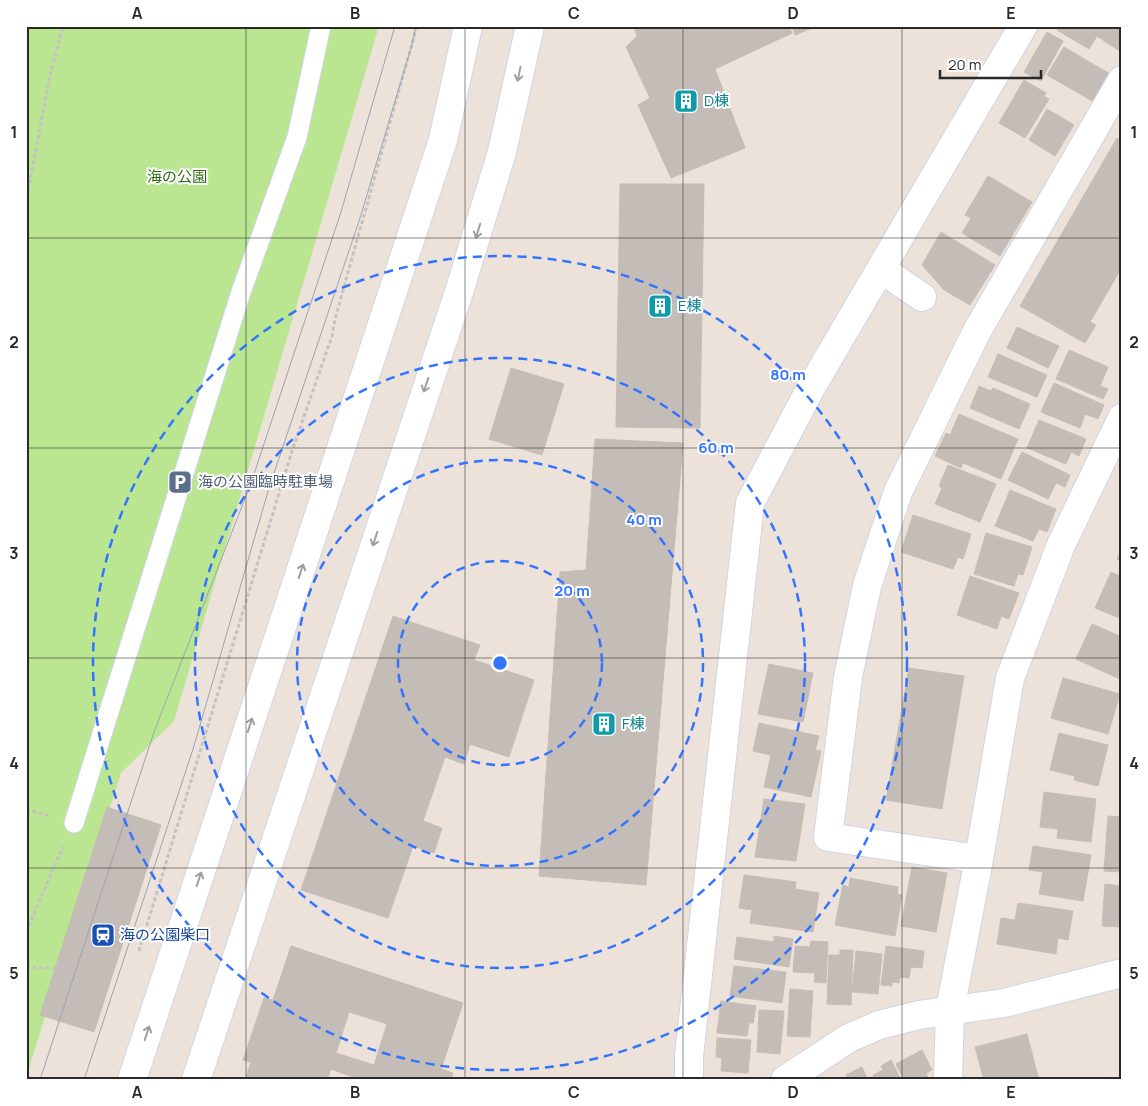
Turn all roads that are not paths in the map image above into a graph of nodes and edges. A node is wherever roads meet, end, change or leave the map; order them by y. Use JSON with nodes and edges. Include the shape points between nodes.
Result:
{"nodes":[{"id":1,"x":321,"y":26,"type":"edge"},
{"id":2,"x":468,"y":26,"type":"edge"},
{"id":3,"x":530,"y":26,"type":"edge"},
{"id":4,"x":1023,"y":26,"type":"edge"},
{"id":5,"x":1122,"y":80,"type":"edge"},
{"id":6,"x":881,"y":270,"type":"junction"},
{"id":7,"x":922,"y":297,"type":"dead end"},
{"id":8,"x":1122,"y":418,"type":"edge"},
{"id":9,"x":74,"y":823,"type":"road end"},
{"id":10,"x":979,"y":859,"type":"junction"},
{"id":11,"x":1122,"y":973,"type":"edge"},
{"id":12,"x":950,"y":1010,"type":"junction"},
{"id":13,"x":132,"y":1080,"type":"edge"},
{"id":14,"x":196,"y":1080,"type":"edge"},
{"id":15,"x":689,"y":1080,"type":"edge"},
{"id":16,"x":785,"y":1080,"type":"edge"},
{"id":17,"x":948,"y":1080,"type":"edge"}],
"edges":[{"from":1,"to":9,"type":"lane","via":[[297,137],[242,292]]},
{"from":13,"to":2,"type":"street","one_way":true,"via":[[443,140]]},
{"from":3,"to":14,"type":"street","one_way":true,"via":[[502,152],[459,292]]},
{"from":4,"to":6,"type":"street"},
{"from":5,"to":10,"type":"street","via":[[977,331],[898,492],[867,586],[848,677],[828,837]]},
{"from":6,"to":7,"type":"street"},
{"from":6,"to":15,"type":"street","via":[[812,386],[750,503],[697,980]]},
{"from":8,"to":10,"type":"street","via":[[1061,545],[1010,678]]},
{"from":10,"to":12,"type":"street"},
{"from":11,"to":12,"type":"street","via":[[1004,1003]]},
{"from":12,"to":16,"type":"street","via":[[879,1025],[850,1038]]},
{"from":12,"to":17,"type":"street"}]}
